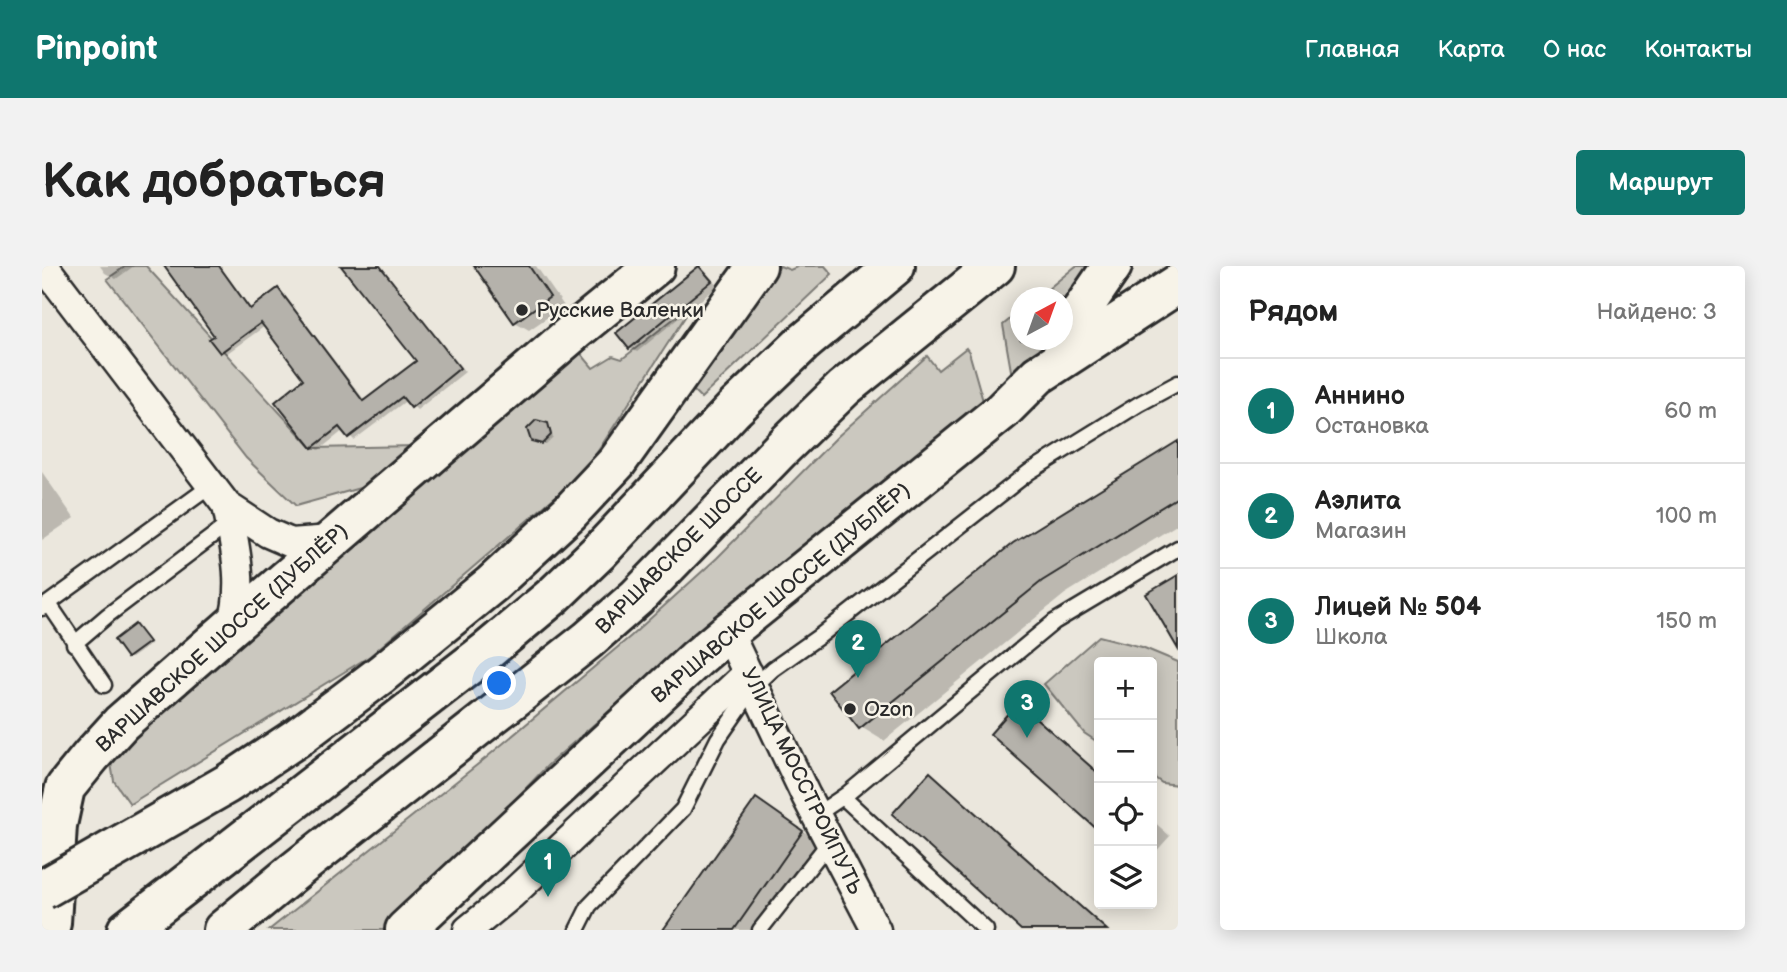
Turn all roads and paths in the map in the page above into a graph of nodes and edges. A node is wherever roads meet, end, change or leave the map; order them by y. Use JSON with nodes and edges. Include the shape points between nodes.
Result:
{"nodes":[{"id":1,"x":44,"y":266,"type":"edge"},
{"id":2,"x":655,"y":266,"type":"edge"},
{"id":3,"x":757,"y":266,"type":"edge"},
{"id":4,"x":895,"y":266,"type":"edge"},
{"id":5,"x":995,"y":266,"type":"edge"},
{"id":6,"x":1112,"y":266,"type":"edge"},
{"id":7,"x":1178,"y":284,"type":"edge"},
{"id":8,"x":1073,"y":323,"type":"edge"},
{"id":9,"x":1055,"y":350,"type":"edge"},
{"id":10,"x":1038,"y":375,"type":"junction"},
{"id":11,"x":1178,"y":383,"type":"edge"},
{"id":12,"x":223,"y":505,"type":"junction"},
{"id":13,"x":331,"y":540,"type":"junction"},
{"id":14,"x":1178,"y":548,"type":"edge"},
{"id":15,"x":45,"y":606,"type":"edge"},
{"id":16,"x":232,"y":626,"type":"junction"},
{"id":17,"x":729,"y":632,"type":"junction"},
{"id":18,"x":74,"y":643,"type":"junction"},
{"id":19,"x":751,"y":680,"type":"junction"},
{"id":20,"x":104,"y":685,"type":"dead end"},
{"id":21,"x":843,"y":797,"type":"junction"},
{"id":22,"x":816,"y":815,"type":"junction"},
{"id":23,"x":830,"y":841,"type":"junction"},
{"id":24,"x":42,"y":890,"type":"edge"},
{"id":25,"x":49,"y":930,"type":"edge"},
{"id":26,"x":127,"y":930,"type":"edge"},
{"id":27,"x":223,"y":930,"type":"edge"},
{"id":28,"x":405,"y":930,"type":"edge"},
{"id":29,"x":468,"y":930,"type":"edge"},
{"id":30,"x":577,"y":930,"type":"edge"},
{"id":31,"x":760,"y":930,"type":"edge"},
{"id":32,"x":876,"y":930,"type":"edge"},
{"id":33,"x":986,"y":930,"type":"edge"}],
"edges":[{"from":1,"to":12,"type":"street"},
{"from":2,"to":13,"type":"main road","name":"ВАРШАВСКОЕ ШОССЕ (ДУБЛЁР)"},
{"from":3,"to":24,"type":"main road","bridge":true,"via":[[608,472],[492,584],[298,737],[227,784]]},
{"from":4,"to":26,"type":"main road","via":[[802,344],[554,595]]},
{"from":5,"to":27,"type":"main road","name":"ВАРШАВСКОЕ ШОССЕ","via":[[844,388],[598,632]]},
{"from":6,"to":8,"type":"main road"},
{"from":7,"to":10,"type":"main road","name":"ВАРШАВСКОЕ ШОССЕ (ДУБЛЁР)"},
{"from":9,"to":10,"type":"main road"},
{"from":10,"to":17,"type":"main road","name":"ВАРШАВСКОЕ ШОССЕ (ДУБЛЁР)","via":[[1002,411]]},
{"from":11,"to":19,"type":"lane","via":[[1029,472],[832,627]]},
{"from":12,"to":13,"type":"street","via":[[291,543]]},
{"from":12,"to":15,"type":"lane"},
{"from":12,"to":16,"type":"street","via":[[237,571],[238,607]]},
{"from":12,"to":18,"type":"lane"},
{"from":13,"to":16,"type":"main road","name":"ВАРШАВСКОЕ ШОССЕ (ДУБЛЁР)"},
{"from":14,"to":21,"type":"lane","via":[[1054,622]]},
{"from":15,"to":18,"type":"lane"},
{"from":16,"to":25,"type":"main road","name":"ВАРШАВСКОЕ ШОССЕ (ДУБЛЁР)","via":[[121,723],[65,788],[57,825]]},
{"from":17,"to":19,"type":"street","name":"УЛИЦА МОССТРОЙПУТЬ"},
{"from":17,"to":28,"type":"main road","name":"ВАРШАВСКОЕ ШОССЕ (ДУБЛЁР)"},
{"from":18,"to":20,"type":"lane"},
{"from":19,"to":22,"type":"street","name":"УЛИЦА МОССТРОЙПУТЬ"},
{"from":19,"to":29,"type":"street"},
{"from":19,"to":30,"type":"lane","via":[[683,809],[589,906]]},
{"from":21,"to":22,"type":"lane"},
{"from":21,"to":33,"type":"lane"},
{"from":22,"to":23,"type":"street","name":"УЛИЦА МОССТРОЙПУТЬ"},
{"from":23,"to":31,"type":"lane"},
{"from":23,"to":32,"type":"street","name":"УЛИЦА МОССТРОЙПУТЬ"}]}
